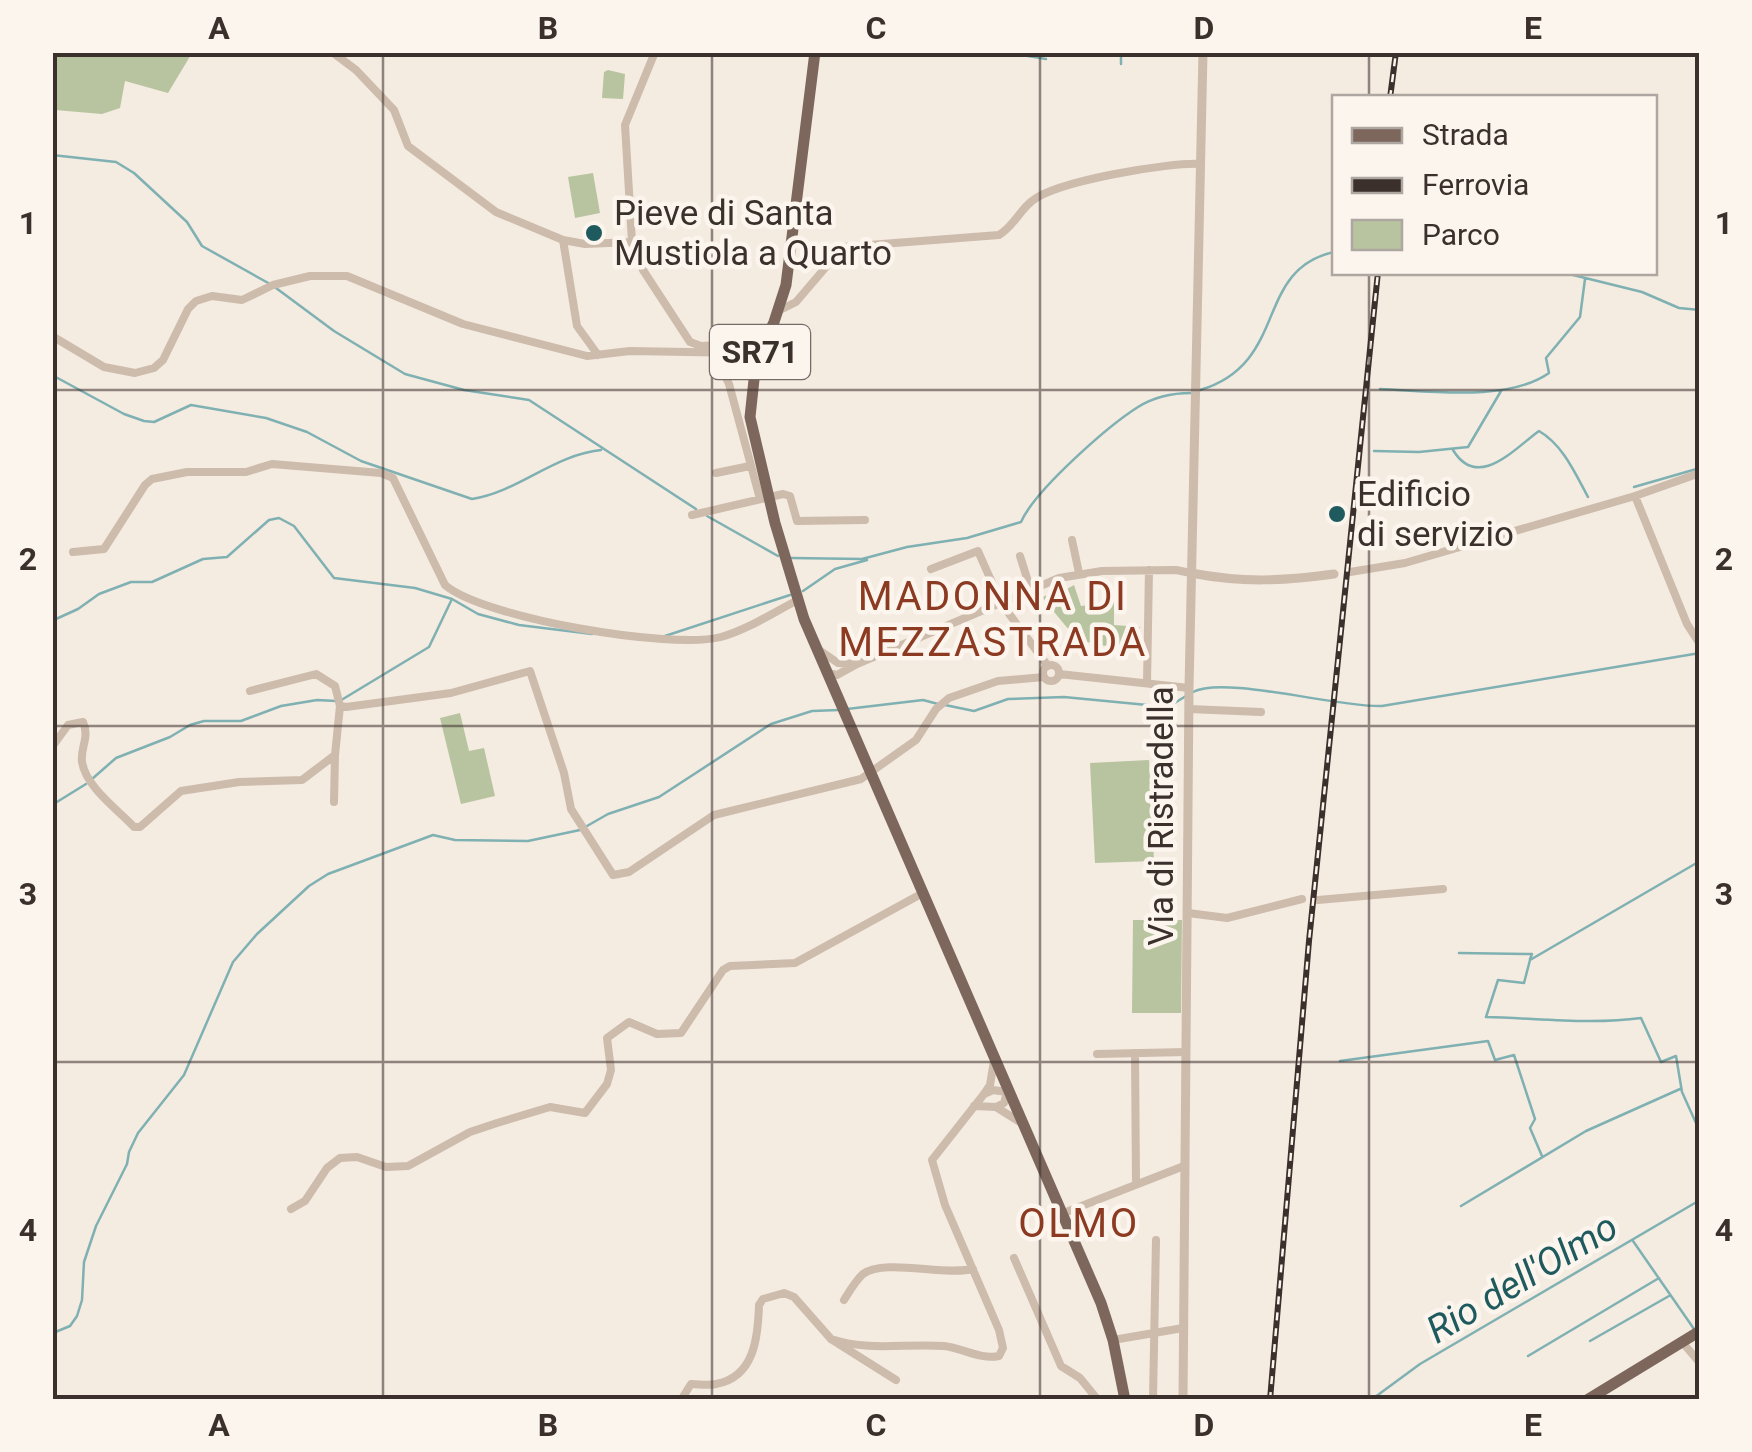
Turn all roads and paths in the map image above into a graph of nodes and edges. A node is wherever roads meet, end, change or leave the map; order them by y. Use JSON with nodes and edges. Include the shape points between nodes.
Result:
{"nodes":[{"id":1,"x":332,"y":52,"type":"edge"},
{"id":2,"x":655,"y":52,"type":"edge"},
{"id":3,"x":815,"y":52,"type":"edge"},
{"id":4,"x":1203,"y":52,"type":"edge"},
{"id":5,"x":1201,"y":164,"type":"junction"},
{"id":6,"x":564,"y":240,"type":"junction"},
{"id":7,"x":632,"y":242,"type":"junction"},
{"id":8,"x":778,"y":311,"type":"junction"},
{"id":9,"x":52,"y":336,"type":"edge"},
{"id":10,"x":715,"y":355,"type":"junction"},
{"id":11,"x":598,"y":356,"type":"junction"},
{"id":12,"x":753,"y":356,"type":"junction"},
{"id":13,"x":750,"y":466,"type":"junction"},
{"id":14,"x":1700,"y":472,"type":"edge"},
{"id":15,"x":716,"y":473,"type":"dead end"},
{"id":16,"x":1635,"y":496,"type":"junction"},
{"id":17,"x":764,"y":498,"type":"junction"},
{"id":18,"x":692,"y":515,"type":"dead end"},
{"id":19,"x":864,"y":520,"type":"dead end"},
{"id":20,"x":1072,"y":540,"type":"dead end"},
{"id":21,"x":73,"y":552,"type":"dead end"},
{"id":22,"x":1020,"y":556,"type":"dead end"},
{"id":23,"x":931,"y":569,"type":"dead end"},
{"id":24,"x":1149,"y":570,"type":"junction"},
{"id":25,"x":1350,"y":572,"type":"dead end"},
{"id":26,"x":1079,"y":573,"type":"junction"},
{"id":27,"x":1191,"y":573,"type":"junction"},
{"id":28,"x":1334,"y":574,"type":"dead end"},
{"id":29,"x":1031,"y":591,"type":"junction"},
{"id":30,"x":798,"y":600,"type":"junction"},
{"id":31,"x":1001,"y":603,"type":"junction"},
{"id":32,"x":1700,"y":644,"type":"edge"},
{"id":33,"x":815,"y":647,"type":"junction"},
{"id":34,"x":838,"y":663,"type":"junction"},
{"id":35,"x":857,"y":664,"type":"junction"},
{"id":36,"x":1048,"y":666,"type":"junction"},
{"id":37,"x":824,"y":670,"type":"junction"},
{"id":38,"x":841,"y":674,"type":"junction"},
{"id":39,"x":1059,"y":674,"type":"junction"},
{"id":40,"x":1044,"y":677,"type":"junction"},
{"id":41,"x":1147,"y":683,"type":"junction"},
{"id":42,"x":1189,"y":688,"type":"junction"},
{"id":43,"x":250,"y":691,"type":"dead end"},
{"id":44,"x":839,"y":704,"type":"junction"},
{"id":45,"x":340,"y":706,"type":"junction"},
{"id":46,"x":1188,"y":708,"type":"junction"},
{"id":47,"x":1262,"y":712,"type":"dead end"},
{"id":48,"x":52,"y":746,"type":"edge"},
{"id":49,"x":335,"y":756,"type":"junction"},
{"id":50,"x":870,"y":772,"type":"junction"},
{"id":51,"x":334,"y":802,"type":"dead end"},
{"id":52,"x":1443,"y":889,"type":"dead end"},
{"id":53,"x":921,"y":894,"type":"junction"},
{"id":54,"x":1302,"y":899,"type":"dead end"},
{"id":55,"x":1318,"y":900,"type":"dead end"},
{"id":56,"x":1188,"y":913,"type":"junction"},
{"id":57,"x":1186,"y":1052,"type":"junction"},
{"id":58,"x":1135,"y":1053,"type":"junction"},
{"id":59,"x":1096,"y":1054,"type":"dead end"},
{"id":60,"x":994,"y":1061,"type":"junction"},
{"id":61,"x":1007,"y":1092,"type":"junction"},
{"id":62,"x":984,"y":1094,"type":"junction"},
{"id":63,"x":974,"y":1106,"type":"junction"},
{"id":64,"x":996,"y":1108,"type":"junction"},
{"id":65,"x":1020,"y":1123,"type":"junction"},
{"id":66,"x":1184,"y":1166,"type":"junction"},
{"id":67,"x":1136,"y":1183,"type":"junction"},
{"id":68,"x":290,"y":1209,"type":"dead end"},
{"id":69,"x":1061,"y":1214,"type":"junction"},
{"id":70,"x":1156,"y":1240,"type":"dead end"},
{"id":71,"x":1014,"y":1258,"type":"dead end"},
{"id":72,"x":972,"y":1269,"type":"junction"},
{"id":73,"x":844,"y":1300,"type":"dead end"},
{"id":74,"x":1183,"y":1328,"type":"junction"},
{"id":75,"x":1700,"y":1331,"type":"edge"},
{"id":76,"x":1155,"y":1334,"type":"junction"},
{"id":77,"x":831,"y":1339,"type":"junction"},
{"id":78,"x":1113,"y":1340,"type":"junction"},
{"id":79,"x":1682,"y":1342,"type":"junction"},
{"id":80,"x":1700,"y":1363,"type":"edge"},
{"id":81,"x":896,"y":1380,"type":"dead end"},
{"id":82,"x":681,"y":1400,"type":"edge"},
{"id":83,"x":1098,"y":1400,"type":"edge"},
{"id":84,"x":1125,"y":1400,"type":"edge"},
{"id":85,"x":1154,"y":1400,"type":"edge"},
{"id":86,"x":1183,"y":1400,"type":"edge"},
{"id":87,"x":1587,"y":1400,"type":"edge"}],
"edges":[{"from":1,"to":6,"type":"street","via":[[394,110],[408,146],[496,212]]},
{"from":2,"to":7,"type":"street","via":[[625,125]]},
{"from":3,"to":8,"type":"main road","number":"SR71"},
{"from":4,"to":5,"type":"street","name":"Via di Ristradella"},
{"from":5,"to":8,"type":"street","via":[[1182,162],[1050,193],[1032,200],[999,235],[843,247],[796,302]]},
{"from":5,"to":27,"type":"street","name":"Via di Ristradella"},
{"from":6,"to":7,"type":"street"},
{"from":6,"to":11,"type":"street","via":[[578,326]]},
{"from":7,"to":12,"type":"street","via":[[690,342],[743,344]]},
{"from":8,"to":12,"type":"main road","number":"SR71"},
{"from":9,"to":11,"type":"street","via":[[104,367],[134,373],[163,360],[196,301],[242,300],[310,276],[348,276],[463,324]]},
{"from":10,"to":11,"type":"street"},
{"from":10,"to":12,"type":"street"},
{"from":10,"to":13,"type":"street"},
{"from":12,"to":17,"type":"main road","number":"SR71","via":[[750,417]]},
{"from":13,"to":15,"type":"street"},
{"from":13,"to":17,"type":"street"},
{"from":14,"to":16,"type":"street"},
{"from":16,"to":25,"type":"street","via":[[1404,563]]},
{"from":16,"to":32,"type":"street"},
{"from":17,"to":18,"type":"street"},
{"from":17,"to":19,"type":"street","via":[[790,496],[797,521]]},
{"from":17,"to":30,"type":"main road","number":"SR71"},
{"from":20,"to":26,"type":"street"},
{"from":21,"to":30,"type":"street","via":[[104,549],[152,479],[281,464],[393,478],[445,585],[526,620],[694,640],[722,637]]},
{"from":22,"to":29,"type":"street"},
{"from":23,"to":31,"type":"street","via":[[978,551]]},
{"from":24,"to":26,"type":"street"},
{"from":24,"to":27,"type":"street"},
{"from":24,"to":41,"type":"street"},
{"from":26,"to":29,"type":"street"},
{"from":27,"to":28,"type":"street","via":[[1235,582]]},
{"from":27,"to":42,"type":"street","name":"Via di Ristradella"},
{"from":29,"to":31,"type":"street"},
{"from":30,"to":33,"type":"main road","number":"SR71"},
{"from":31,"to":35,"type":"street"},
{"from":31,"to":36,"type":"street"},
{"from":33,"to":34,"type":"street"},
{"from":33,"to":37,"type":"main road","number":"SR71"},
{"from":34,"to":35,"type":"street"},
{"from":34,"to":37,"type":"street"},
{"from":35,"to":38,"type":"street"},
{"from":36,"to":39,"type":"street"},
{"from":36,"to":40,"type":"street"},
{"from":37,"to":38,"type":"street"},
{"from":37,"to":44,"type":"main road","number":"SR71"},
{"from":38,"to":44,"type":"street"},
{"from":39,"to":40,"type":"street","via":[[1052,681]]},
{"from":39,"to":41,"type":"street"},
{"from":40,"to":50,"type":"street","via":[[998,681],[945,700],[916,740]]},
{"from":41,"to":42,"type":"street"},
{"from":42,"to":46,"type":"street","name":"Via di Ristradella"},
{"from":43,"to":45,"type":"street","via":[[316,674],[335,686]]},
{"from":44,"to":50,"type":"main road","number":"SR71"},
{"from":45,"to":49,"type":"street"},
{"from":45,"to":50,"type":"street","via":[[451,693],[530,671],[571,809],[613,875],[629,872],[714,814]]},
{"from":46,"to":47,"type":"street"},
{"from":46,"to":56,"type":"street","name":"Via di Ristradella"},
{"from":48,"to":49,"type":"street","via":[[68,725],[83,722],[81,758],[93,784],[140,827],[180,791],[302,780]]},
{"from":49,"to":51,"type":"street"},
{"from":50,"to":53,"type":"main road","number":"SR71"},
{"from":52,"to":55,"type":"street"},
{"from":53,"to":60,"type":"main road","number":"SR71"},
{"from":53,"to":68,"type":"street","via":[[795,963],[723,970],[680,1033],[658,1034],[628,1022],[613,1030],[607,1038],[612,1070],[585,1113],[550,1107],[470,1132],[408,1166],[340,1158],[305,1201]]},
{"from":54,"to":56,"type":"street","via":[[1226,918]]},
{"from":56,"to":57,"type":"street","name":"Via di Ristradella"},
{"from":57,"to":58,"type":"street"},
{"from":57,"to":66,"type":"street","name":"Via di Ristradella"},
{"from":58,"to":59,"type":"street"},
{"from":58,"to":67,"type":"street"},
{"from":60,"to":61,"type":"main road","number":"SR71"},
{"from":60,"to":62,"type":"street"},
{"from":61,"to":62,"type":"street"},
{"from":61,"to":64,"type":"street"},
{"from":61,"to":65,"type":"main road","number":"SR71"},
{"from":62,"to":63,"type":"street"},
{"from":63,"to":64,"type":"street"},
{"from":63,"to":72,"type":"street","via":[[932,1160]]},
{"from":64,"to":65,"type":"street"},
{"from":65,"to":69,"type":"main road","number":"SR71"},
{"from":66,"to":67,"type":"street"},
{"from":66,"to":74,"type":"street","name":"Via di Ristradella"},
{"from":67,"to":69,"type":"street"},
{"from":69,"to":78,"type":"main road","number":"SR71"},
{"from":70,"to":76,"type":"street"},
{"from":71,"to":83,"type":"street","via":[[1061,1366]]},
{"from":72,"to":73,"type":"street","via":[[886,1267],[864,1273]]},
{"from":72,"to":77,"type":"street","via":[[998,1330],[999,1356],[940,1346],[877,1349]]},
{"from":74,"to":76,"type":"street"},
{"from":74,"to":86,"type":"street","name":"Via di Ristradella"},
{"from":75,"to":79,"type":"main road"},
{"from":76,"to":78,"type":"street"},
{"from":76,"to":85,"type":"street"},
{"from":77,"to":81,"type":"street"},
{"from":77,"to":82,"type":"street","via":[[794,1297],[774,1294],[758,1305],[746,1367],[720,1384],[691,1384]]},
{"from":78,"to":84,"type":"main road","number":"SR71"},
{"from":79,"to":80,"type":"street"},
{"from":79,"to":87,"type":"main road"}]}
